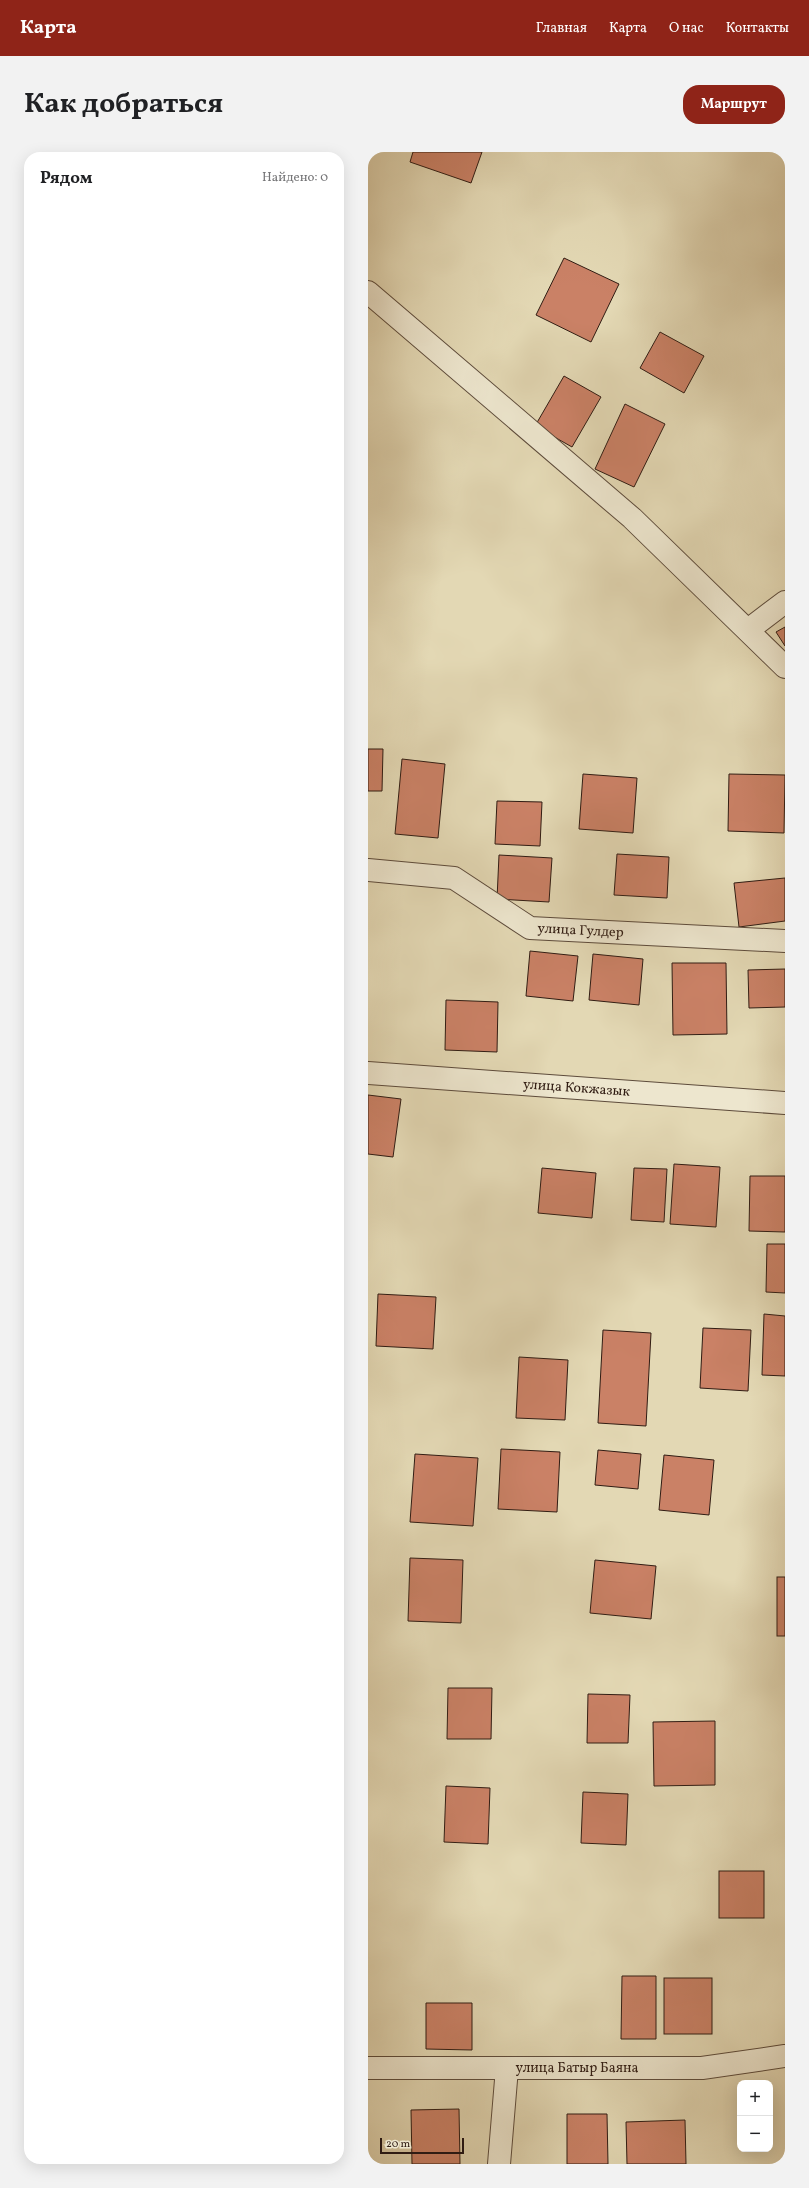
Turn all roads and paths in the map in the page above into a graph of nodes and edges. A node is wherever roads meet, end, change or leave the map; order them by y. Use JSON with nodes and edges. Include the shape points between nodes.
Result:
{"nodes":[{"id":1,"x":368,"y":292,"type":"edge"},
{"id":2,"x":785,"y":602,"type":"edge"},
{"id":3,"x":748,"y":630,"type":"junction"},
{"id":4,"x":785,"y":667,"type":"edge"},
{"id":5,"x":368,"y":870,"type":"edge"},
{"id":6,"x":785,"y":942,"type":"edge"},
{"id":7,"x":368,"y":1073,"type":"edge"},
{"id":8,"x":785,"y":1103,"type":"edge"},
{"id":9,"x":785,"y":2056,"type":"edge"},
{"id":10,"x":368,"y":2068,"type":"edge"},
{"id":11,"x":507,"y":2068,"type":"junction"},
{"id":12,"x":499,"y":2164,"type":"edge"}],
"edges":[{"from":1,"to":3,"type":"street","via":[[632,518]]},
{"from":2,"to":3,"type":"street"},
{"from":3,"to":4,"type":"street"},
{"from":5,"to":6,"type":"street","name":"улица Гулдер","via":[[454,878],[530,928]]},
{"from":7,"to":8,"type":"street","name":"улица Кокжазык"},
{"from":9,"to":11,"type":"street","name":"улица Батыр Баяна","via":[[702,2068]]},
{"from":10,"to":11,"type":"street","name":"улица Батыр Баяна"},
{"from":11,"to":12,"type":"street"}]}
